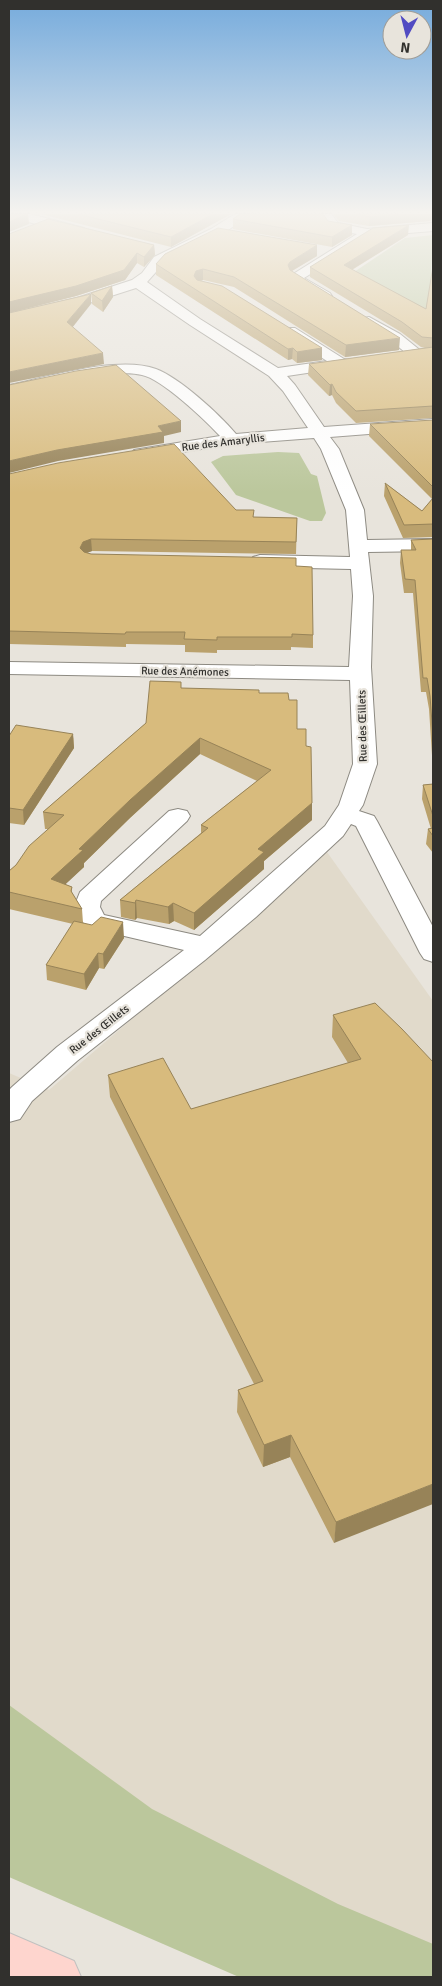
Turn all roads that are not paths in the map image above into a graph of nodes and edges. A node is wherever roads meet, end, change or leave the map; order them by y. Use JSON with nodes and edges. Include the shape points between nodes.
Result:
{"nodes":[{"id":1,"x":55,"y":307,"type":"edge"},
{"id":2,"x":174,"y":307,"type":"edge"},
{"id":3,"x":355,"y":314,"type":"edge"},
{"id":4,"x":9,"y":318,"type":"edge"},
{"id":5,"x":276,"y":322,"type":"edge"},
{"id":6,"x":433,"y":352,"type":"edge"},
{"id":7,"x":416,"y":354,"type":"junction"},
{"id":8,"x":397,"y":357,"type":"edge"},
{"id":9,"x":360,"y":361,"type":"edge"},
{"id":10,"x":342,"y":364,"type":"junction"},
{"id":11,"x":275,"y":373,"type":"junction"},
{"id":12,"x":9,"y":390,"type":"edge"},
{"id":13,"x":433,"y":424,"type":"edge"},
{"id":14,"x":320,"y":433,"type":"junction"},
{"id":15,"x":232,"y":439,"type":"junction"},
{"id":16,"x":123,"y":457,"type":"edge"},
{"id":17,"x":433,"y":545,"type":"edge"},
{"id":18,"x":358,"y":554,"type":"junction"},
{"id":19,"x":240,"y":561,"type":"edge"},
{"id":20,"x":9,"y":668,"type":"edge"},
{"id":21,"x":361,"y":674,"type":"junction"},
{"id":22,"x":346,"y":815,"type":"junction"},
{"id":23,"x":178,"y":816,"type":"dead end"},
{"id":24,"x":205,"y":946,"type":"junction"},
{"id":25,"x":433,"y":953,"type":"edge"},
{"id":26,"x":9,"y":1110,"type":"edge"},
{"id":27,"x":9,"y":1956,"type":"edge"},
{"id":28,"x":58,"y":1977,"type":"edge"}],
"edges":[{"from":1,"to":4,"type":"street"},
{"from":2,"to":11,"type":"street","name":"Rue des Œillets"},
{"from":3,"to":7,"type":"street","via":[[395,337]]},
{"from":5,"to":10,"type":"street"},
{"from":6,"to":7,"type":"street"},
{"from":7,"to":8,"type":"street"},
{"from":9,"to":10,"type":"street"},
{"from":10,"to":11,"type":"street"},
{"from":11,"to":14,"type":"street","name":"Rue des Œillets"},
{"from":12,"to":15,"type":"street","via":[[104,370],[144,370],[158,376]]},
{"from":13,"to":14,"type":"street","name":"Rue des Amaryllis","via":[[411,418]]},
{"from":14,"to":15,"type":"street","name":"Rue des Amaryllis"},
{"from":14,"to":18,"type":"street","name":"Rue des Œillets","via":[[355,510]]},
{"from":15,"to":16,"type":"street","name":"Rue des Amaryllis"},
{"from":17,"to":18,"type":"street"},
{"from":18,"to":19,"type":"street"},
{"from":18,"to":21,"type":"street","name":"Rue des Œillets","via":[[363,596]]},
{"from":20,"to":21,"type":"street","name":"Rue des Anémones"},
{"from":21,"to":22,"type":"street","name":"Rue des Œillets","via":[[364,764]]},
{"from":22,"to":24,"type":"street","name":"Rue des Œillets","via":[[321,844]]},
{"from":22,"to":25,"type":"street","via":[[365,821]]},
{"from":23,"to":24,"type":"street","via":[[88,898],[87,907],[95,921]]},
{"from":24,"to":26,"type":"street","name":"Rue des Œillets","via":[[67,1054]]},
{"from":27,"to":28,"type":"main road"}]}
